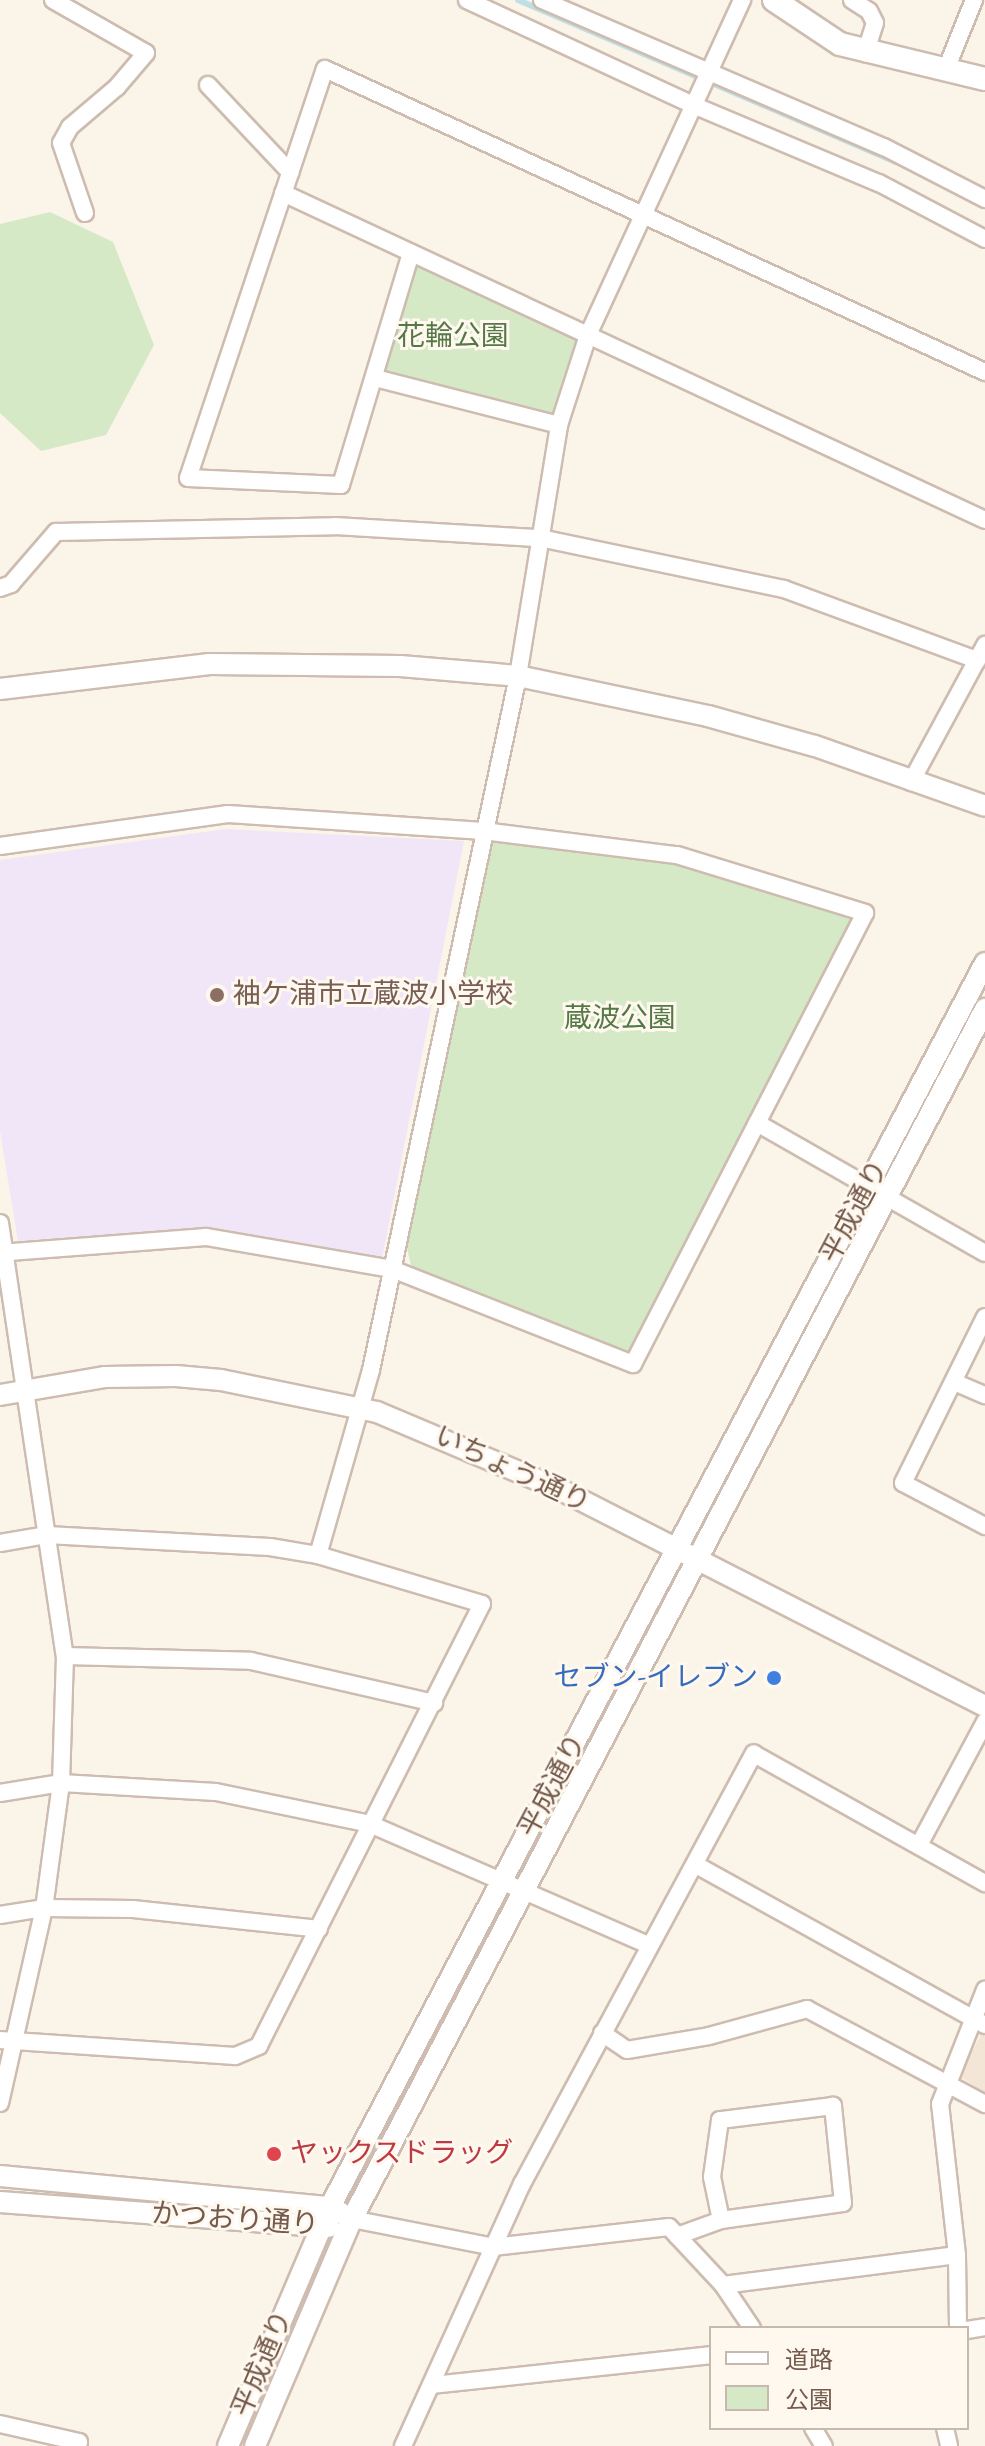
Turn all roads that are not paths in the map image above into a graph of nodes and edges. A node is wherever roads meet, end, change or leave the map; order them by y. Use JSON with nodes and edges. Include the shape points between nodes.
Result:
{"nodes":[{"id":1,"x":53,"y":0,"type":"edge"},
{"id":2,"x":467,"y":0,"type":"edge"},
{"id":3,"x":542,"y":0,"type":"edge"},
{"id":4,"x":742,"y":0,"type":"edge"},
{"id":5,"x":775,"y":0,"type":"edge"},
{"id":6,"x":852,"y":0,"type":"edge"},
{"id":7,"x":974,"y":0,"type":"edge"},
{"id":8,"x":567,"y":5,"type":"edge"},
{"id":9,"x":865,"y":53,"type":"junction"},
{"id":10,"x":709,"y":72,"type":"junction"},
{"id":11,"x":945,"y":72,"type":"junction"},
{"id":12,"x":985,"y":79,"type":"edge"},
{"id":13,"x":208,"y":85,"type":"dead end"},
{"id":14,"x":693,"y":105,"type":"junction"},
{"id":15,"x":290,"y":172,"type":"junction"},
{"id":16,"x":283,"y":193,"type":"junction"},
{"id":17,"x":985,"y":199,"type":"edge"},
{"id":18,"x":85,"y":213,"type":"dead end"},
{"id":19,"x":642,"y":215,"type":"junction"},
{"id":20,"x":985,"y":239,"type":"edge"},
{"id":21,"x":411,"y":253,"type":"junction"},
{"id":22,"x":588,"y":335,"type":"junction"},
{"id":23,"x":985,"y":372,"type":"edge"},
{"id":24,"x":375,"y":378,"type":"junction"},
{"id":25,"x":559,"y":425,"type":"junction"},
{"id":26,"x":985,"y":520,"type":"edge"},
{"id":27,"x":540,"y":538,"type":"junction"},
{"id":28,"x":0,"y":588,"type":"edge"},
{"id":29,"x":981,"y":652,"type":"edge"},
{"id":30,"x":518,"y":676,"type":"junction"},
{"id":31,"x":0,"y":689,"type":"edge"},
{"id":32,"x":911,"y":782,"type":"junction"},
{"id":33,"x":985,"y":806,"type":"edge"},
{"id":34,"x":483,"y":831,"type":"junction"},
{"id":35,"x":0,"y":846,"type":"edge"},
{"id":36,"x":985,"y":963,"type":"edge"},
{"id":37,"x":985,"y":1009,"type":"edge"},
{"id":38,"x":757,"y":1123,"type":"junction"},
{"id":39,"x":869,"y":1185,"type":"junction"},
{"id":40,"x":888,"y":1195,"type":"junction"},
{"id":41,"x":0,"y":1223,"type":"edge"},
{"id":42,"x":2,"y":1253,"type":"edge"},
{"id":43,"x":985,"y":1253,"type":"edge"},
{"id":44,"x":392,"y":1269,"type":"junction"},
{"id":45,"x":985,"y":1317,"type":"edge"},
{"id":46,"x":954,"y":1382,"type":"junction"},
{"id":47,"x":24,"y":1391,"type":"junction"},
{"id":48,"x":0,"y":1395,"type":"edge"},
{"id":49,"x":985,"y":1395,"type":"edge"},
{"id":50,"x":361,"y":1407,"type":"junction"},
{"id":51,"x":985,"y":1526,"type":"edge"},
{"id":52,"x":47,"y":1535,"type":"junction"},
{"id":53,"x":0,"y":1543,"type":"edge"},
{"id":54,"x":678,"y":1551,"type":"junction"},
{"id":55,"x":318,"y":1555,"type":"junction"},
{"id":56,"x":697,"y":1562,"type":"junction"},
{"id":57,"x":65,"y":1656,"type":"junction"},
{"id":58,"x":434,"y":1703,"type":"junction"},
{"id":59,"x":985,"y":1706,"type":"edge"},
{"id":60,"x":985,"y":1722,"type":"edge"},
{"id":61,"x":61,"y":1783,"type":"junction"},
{"id":62,"x":0,"y":1793,"type":"edge"},
{"id":63,"x":370,"y":1824,"type":"junction"},
{"id":64,"x":919,"y":1845,"type":"junction"},
{"id":65,"x":696,"y":1865,"type":"junction"},
{"id":66,"x":502,"y":1883,"type":"junction"},
{"id":67,"x":985,"y":1883,"type":"edge"},
{"id":68,"x":523,"y":1892,"type":"junction"},
{"id":69,"x":44,"y":1908,"type":"junction"},
{"id":70,"x":0,"y":1915,"type":"edge"},
{"id":71,"x":319,"y":1929,"type":"junction"},
{"id":72,"x":648,"y":1945,"type":"junction"},
{"id":73,"x":985,"y":1990,"type":"edge"},
{"id":74,"x":978,"y":2023,"type":"edge"},
{"id":75,"x":602,"y":2033,"type":"junction"},
{"id":76,"x":7,"y":2040,"type":"edge"},
{"id":77,"x":947,"y":2086,"type":"junction"},
{"id":78,"x":0,"y":2103,"type":"edge"},
{"id":79,"x":985,"y":2104,"type":"edge"},
{"id":80,"x":0,"y":2176,"type":"edge"},
{"id":81,"x":0,"y":2202,"type":"edge"},
{"id":82,"x":330,"y":2207,"type":"junction"},
{"id":83,"x":352,"y":2219,"type":"junction"},
{"id":84,"x":721,"y":2220,"type":"junction"},
{"id":85,"x":320,"y":2230,"type":"junction"},
{"id":86,"x":677,"y":2236,"type":"junction"},
{"id":87,"x":493,"y":2247,"type":"junction"},
{"id":88,"x":957,"y":2255,"type":"junction"},
{"id":89,"x":723,"y":2285,"type":"junction"},
{"id":90,"x":751,"y":2326,"type":"edge"},
{"id":91,"x":958,"y":2326,"type":"edge"},
{"id":92,"x":709,"y":2355,"type":"edge"},
{"id":93,"x":432,"y":2385,"type":"junction"},
{"id":94,"x":0,"y":2424,"type":"edge"},
{"id":95,"x":78,"y":2446,"type":"edge"},
{"id":96,"x":228,"y":2446,"type":"edge"},
{"id":97,"x":255,"y":2446,"type":"edge"},
{"id":98,"x":403,"y":2446,"type":"edge"}],
"edges":[{"from":1,"to":18,"type":"street","via":[[146,53],[117,87],[70,127],[61,143]]},
{"from":2,"to":14,"type":"street"},
{"from":3,"to":8,"type":"street"},
{"from":4,"to":10,"type":"street"},
{"from":5,"to":9,"type":"main road","via":[[840,44]]},
{"from":6,"to":9,"type":"street","via":[[869,11],[875,23]]},
{"from":7,"to":11,"type":"street"},
{"from":8,"to":10,"type":"street"},
{"from":9,"to":11,"type":"main road"},
{"from":10,"to":14,"type":"street"},
{"from":10,"to":17,"type":"street","via":[[884,147]]},
{"from":11,"to":12,"type":"main road"},
{"from":13,"to":15,"type":"street"},
{"from":14,"to":19,"type":"street"},
{"from":14,"to":20,"type":"street","via":[[879,183]]},
{"from":15,"to":16,"type":"street"},
{"from":15,"to":19,"type":"street","via":[[325,69]]},
{"from":16,"to":21,"type":"street"},
{"from":16,"to":24,"type":"street","via":[[188,478],[341,485]]},
{"from":19,"to":22,"type":"street"},
{"from":19,"to":23,"type":"street"},
{"from":21,"to":22,"type":"street"},
{"from":21,"to":24,"type":"street"},
{"from":22,"to":25,"type":"street"},
{"from":22,"to":26,"type":"street"},
{"from":24,"to":25,"type":"street"},
{"from":25,"to":27,"type":"street"},
{"from":27,"to":28,"type":"street","via":[[335,526],[56,532],[11,584]]},
{"from":27,"to":29,"type":"street","via":[[784,589]]},
{"from":27,"to":30,"type":"street"},
{"from":29,"to":32,"type":"street"},
{"from":30,"to":31,"type":"street","via":[[400,666],[210,664]]},
{"from":30,"to":32,"type":"street","via":[[708,716],[815,746]]},
{"from":30,"to":34,"type":"street"},
{"from":32,"to":33,"type":"street"},
{"from":34,"to":35,"type":"street","via":[[228,814]]},
{"from":34,"to":38,"type":"street","via":[[677,855],[865,913]]},
{"from":34,"to":44,"type":"street"},
{"from":36,"to":39,"type":"street","name":"平成通り"},
{"from":37,"to":40,"type":"street","name":"平成通り"},
{"from":38,"to":39,"type":"street"},
{"from":38,"to":44,"type":"street","via":[[633,1364]]},
{"from":39,"to":40,"type":"street"},
{"from":39,"to":54,"type":"street","name":"平成通り"},
{"from":40,"to":43,"type":"street"},
{"from":40,"to":56,"type":"street","name":"平成通り"},
{"from":41,"to":42,"type":"street"},
{"from":42,"to":44,"type":"street","via":[[206,1237]]},
{"from":42,"to":47,"type":"street"},
{"from":44,"to":50,"type":"street"},
{"from":45,"to":46,"type":"street"},
{"from":46,"to":49,"type":"street"},
{"from":46,"to":51,"type":"street","via":[[903,1483]]},
{"from":47,"to":48,"type":"street","name":"いちょう通り"},
{"from":47,"to":50,"type":"street","name":"いちょう通り","via":[[105,1377],[176,1376]]},
{"from":47,"to":52,"type":"street"},
{"from":50,"to":54,"type":"street","name":"いちょう通り","via":[[559,1489]]},
{"from":50,"to":55,"type":"street"},
{"from":52,"to":53,"type":"street"},
{"from":52,"to":55,"type":"street","via":[[270,1547]]},
{"from":52,"to":57,"type":"street"},
{"from":54,"to":56,"type":"street","name":"いちょう通り"},
{"from":54,"to":66,"type":"street","name":"平成通り"},
{"from":55,"to":58,"type":"street","via":[[482,1604]]},
{"from":56,"to":59,"type":"street","name":"いちょう通り"},
{"from":56,"to":68,"type":"street","name":"平成通り"},
{"from":57,"to":58,"type":"street","via":[[251,1661]]},
{"from":57,"to":61,"type":"street"},
{"from":58,"to":63,"type":"street"},
{"from":60,"to":64,"type":"street"},
{"from":61,"to":62,"type":"street"},
{"from":61,"to":63,"type":"street","via":[[216,1792]]},
{"from":61,"to":69,"type":"street"},
{"from":63,"to":66,"type":"street"},
{"from":63,"to":71,"type":"street"},
{"from":64,"to":65,"type":"street","via":[[754,1754]]},
{"from":64,"to":67,"type":"street"},
{"from":65,"to":72,"type":"street"},
{"from":65,"to":74,"type":"street"},
{"from":66,"to":68,"type":"street"},
{"from":66,"to":82,"type":"street","name":"平成通り"},
{"from":68,"to":72,"type":"street"},
{"from":68,"to":83,"type":"street","name":"平成通り"},
{"from":69,"to":70,"type":"street"},
{"from":69,"to":71,"type":"street","via":[[133,1909]]},
{"from":69,"to":76,"type":"street"},
{"from":71,"to":76,"type":"street","via":[[259,2046],[249,2053]]},
{"from":72,"to":75,"type":"street"},
{"from":73,"to":74,"type":"street"},
{"from":74,"to":77,"type":"street"},
{"from":75,"to":77,"type":"street","via":[[627,2050],[709,2036],[807,2009]]},
{"from":75,"to":87,"type":"street"},
{"from":76,"to":78,"type":"street"},
{"from":77,"to":79,"type":"street"},
{"from":77,"to":88,"type":"street","via":[[940,2118]]},
{"from":80,"to":82,"type":"street","name":"かつおり通り"},
{"from":81,"to":85,"type":"street","name":"かつおり通り"},
{"from":82,"to":83,"type":"street","name":"かつおり通り"},
{"from":82,"to":85,"type":"street","name":"平成通り"},
{"from":83,"to":85,"type":"street","name":"かつおり通り"},
{"from":83,"to":87,"type":"street"},
{"from":83,"to":97,"type":"street","name":"平成通り"},
{"from":84,"to":84,"type":"street","via":[[843,2203],[833,2106],[720,2120],[712,2177]]},
{"from":84,"to":86,"type":"street"},
{"from":85,"to":96,"type":"street","name":"平成通り"},
{"from":86,"to":87,"type":"street","via":[[669,2227]]},
{"from":86,"to":89,"type":"street"},
{"from":87,"to":93,"type":"street"},
{"from":88,"to":89,"type":"street"},
{"from":88,"to":91,"type":"street"},
{"from":89,"to":90,"type":"street"},
{"from":92,"to":93,"type":"street"},
{"from":93,"to":98,"type":"street"},
{"from":94,"to":95,"type":"street","via":[[79,2442]]}]}
